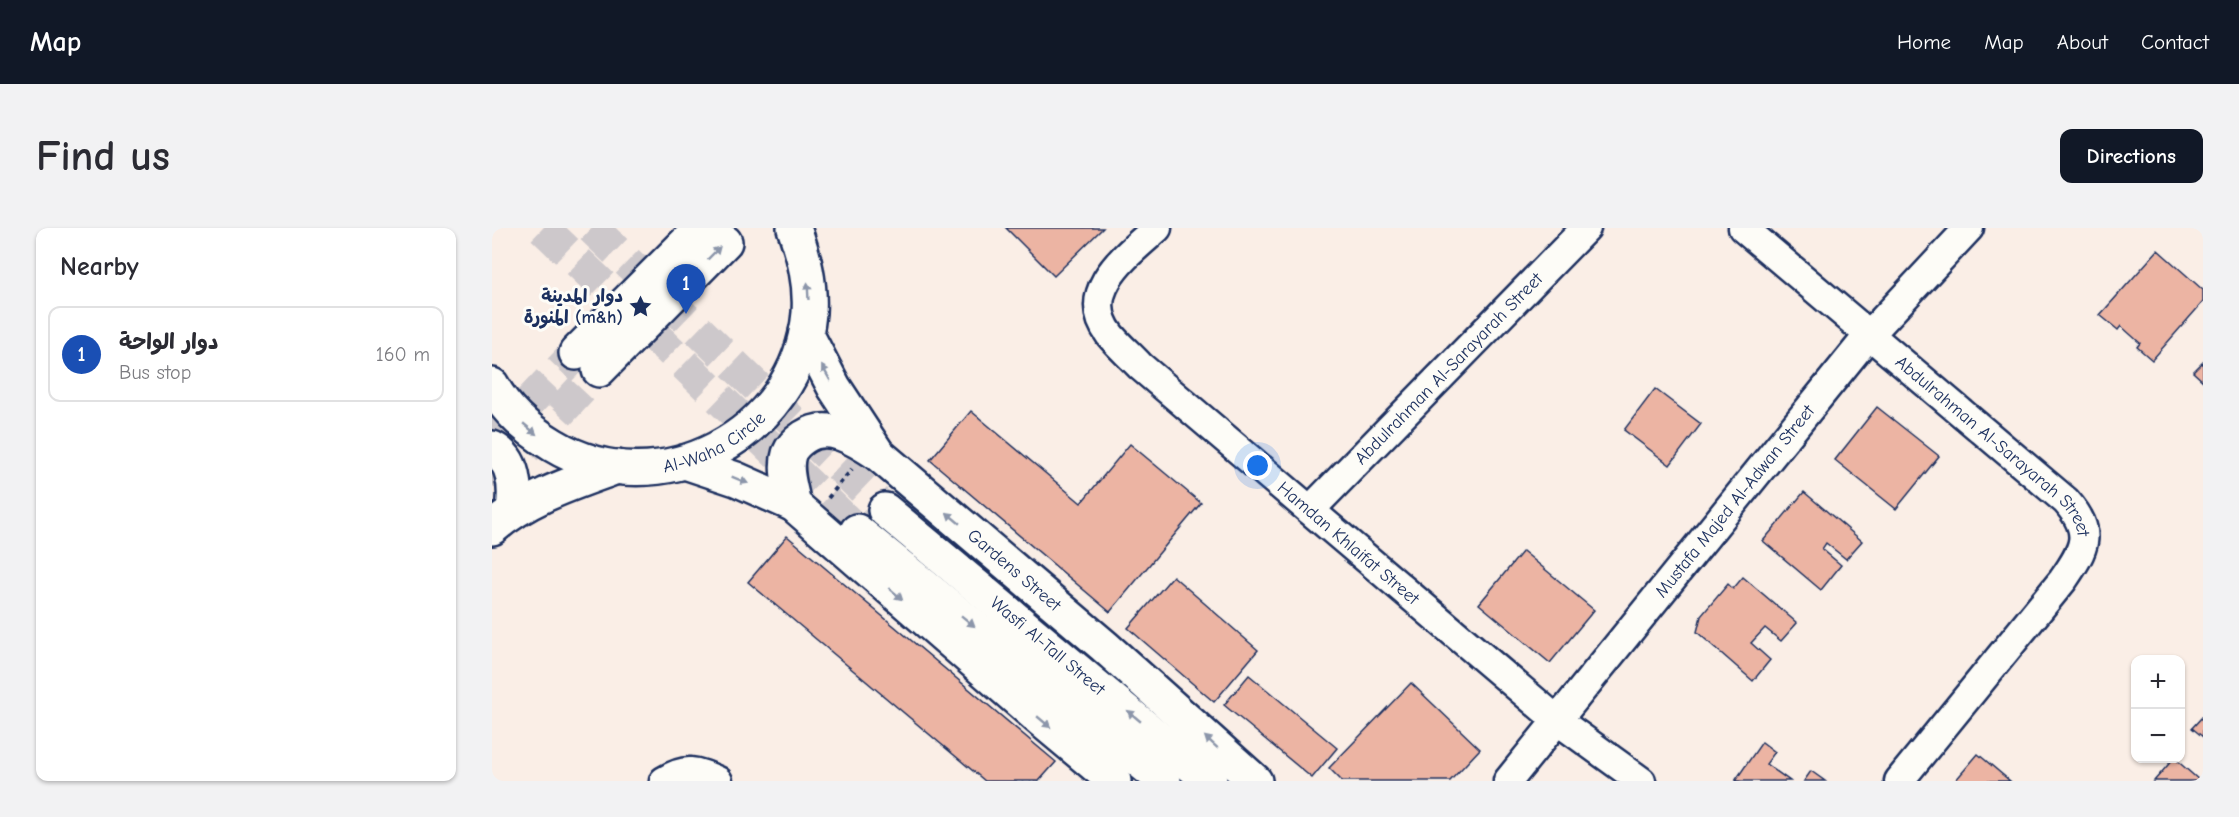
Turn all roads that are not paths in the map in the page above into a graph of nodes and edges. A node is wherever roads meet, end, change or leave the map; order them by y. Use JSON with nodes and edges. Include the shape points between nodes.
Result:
{"nodes":[{"id":1,"x":1157,"y":228,"type":"edge"},
{"id":2,"x":1586,"y":228,"type":"edge"},
{"id":3,"x":1743,"y":228,"type":"edge"},
{"id":4,"x":1969,"y":228,"type":"edge"},
{"id":5,"x":713,"y":235,"type":"edge"},
{"id":6,"x":804,"y":235,"type":"edge"},
{"id":7,"x":806,"y":333,"type":"junction"},
{"id":8,"x":1869,"y":335,"type":"junction"},
{"id":9,"x":587,"y":361,"type":"tunnel mouth"},
{"id":10,"x":492,"y":385,"type":"edge"},
{"id":11,"x":492,"y":448,"type":"edge"},
{"id":12,"x":874,"y":451,"type":"junction"},
{"id":13,"x":685,"y":462,"type":"junction"},
{"id":14,"x":617,"y":467,"type":"junction"},
{"id":15,"x":885,"y":510,"type":"tunnel mouth"},
{"id":16,"x":1310,"y":510,"type":"junction"},
{"id":17,"x":802,"y":512,"type":"junction"},
{"id":18,"x":502,"y":519,"type":"edge"},
{"id":19,"x":858,"y":531,"type":"tunnel mouth"},
{"id":20,"x":1558,"y":721,"type":"junction"},
{"id":21,"x":664,"y":781,"type":"edge"},
{"id":22,"x":718,"y":781,"type":"edge"},
{"id":23,"x":1114,"y":781,"type":"edge"},
{"id":24,"x":1164,"y":781,"type":"edge"},
{"id":25,"x":1210,"y":781,"type":"edge"},
{"id":26,"x":1255,"y":781,"type":"edge"},
{"id":27,"x":1508,"y":781,"type":"edge"},
{"id":28,"x":1641,"y":781,"type":"edge"},
{"id":29,"x":1899,"y":781,"type":"edge"}],
"edges":[{"from":1,"to":16,"type":"street","name":"Hamdan Khlaifat Street","via":[[1106,280],[1099,301],[1101,319],[1110,336]]},
{"from":2,"to":16,"type":"street","name":"Abdulrahman Al-Sarayarah Street"},
{"from":3,"to":8,"type":"street","name":"Abdulrahman Al-Sarayarah Street"},
{"from":4,"to":8,"type":"street","name":"Mustafa Majed Al-Adwan Street"},
{"from":5,"to":9,"type":"street"},
{"from":7,"to":6,"type":"street","name":"Al-Waha Circle","one_way":true,"via":[[809,291]]},
{"from":12,"to":7,"type":"street","name":"Gardens Street","one_way":true},
{"from":7,"to":13,"type":"street","name":"Al-Waha Circle","via":[[794,368],[775,400],[750,428],[719,449]]},
{"from":8,"to":20,"type":"street","name":"Mustafa Majed Al-Adwan Street"},
{"from":8,"to":29,"type":"street","name":"Abdulrahman Al-Sarayarah Street","via":[[2066,501],[2080,517],[2084,540],[2078,558],[2063,580]]},
{"from":10,"to":14,"type":"street","name":"Al-Waha Circle","one_way":true,"via":[[515,417],[537,436],[562,451]]},
{"from":11,"to":18,"type":"street","via":[[508,465],[515,495]]},
{"from":12,"to":17,"type":"street","via":[[831,430],[813,431],[796,442],[789,454],[788,471]]},
{"from":26,"to":12,"type":"street","name":"Gardens Street","one_way":true,"via":[[1104,646]]},
{"from":13,"to":14,"type":"street","name":"Al-Waha Circle","via":[[651,468]]},
{"from":13,"to":17,"type":"street","one_way":true,"via":[[736,478]]},
{"from":14,"to":18,"type":"street","via":[[563,486]]},
{"from":25,"to":15,"type":"street","name":"Wasfi Al-Tall Street","one_way":true},
{"from":16,"to":20,"type":"street","name":"Hamdan Khlaifat Street"},
{"from":17,"to":23,"type":"street","one_way":true},
{"from":19,"to":24,"type":"street","name":"Wasfi Al-Tall Street","one_way":true},
{"from":20,"to":27,"type":"street","name":"Mustafa Majed Al-Adwan Street"},
{"from":20,"to":28,"type":"street","name":"Hamdan Khlaifat Street"},
{"from":21,"to":22,"type":"street","via":[[679,772],[700,773]]}]}
